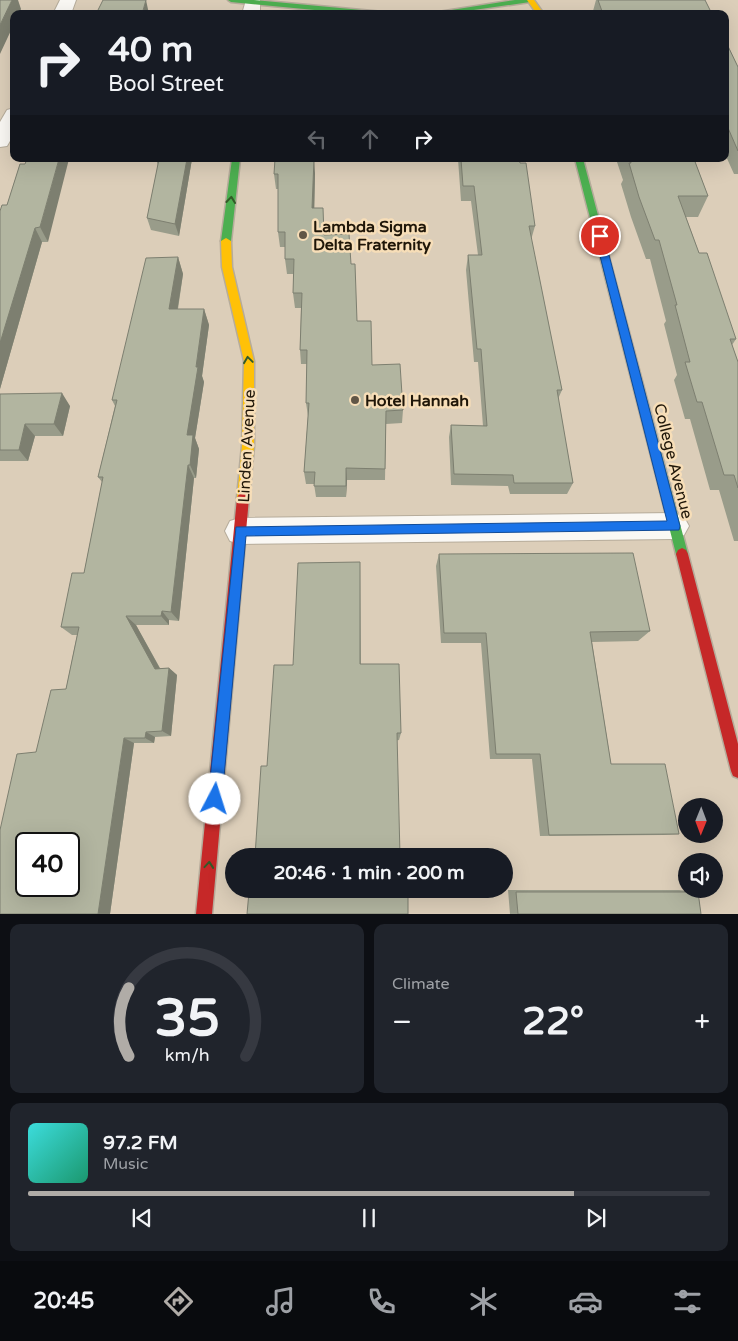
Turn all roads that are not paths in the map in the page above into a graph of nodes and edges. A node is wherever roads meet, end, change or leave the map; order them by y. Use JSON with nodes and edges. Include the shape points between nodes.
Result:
{"nodes":[{"id":1,"x":231,"y":0,"type":"edge"},
{"id":2,"x":530,"y":0,"type":"edge"},
{"id":3,"x":252,"y":8,"type":"edge"},
{"id":4,"x":296,"y":10,"type":"edge"},
{"id":5,"x":458,"y":10,"type":"edge"},
{"id":6,"x":538,"y":10,"type":"edge"},
{"id":7,"x":10,"y":121,"type":"edge"},
{"id":8,"x":1,"y":136,"type":"edge"},
{"id":9,"x":236,"y":162,"type":"edge"},
{"id":10,"x":581,"y":162,"type":"edge"},
{"id":11,"x":674,"y":526,"type":"junction"},
{"id":12,"x":240,"y":531,"type":"junction"},
{"id":13,"x":733,"y":731,"type":"edge"},
{"id":14,"x":738,"y":771,"type":"edge"},
{"id":15,"x":204,"y":914,"type":"edge"}],
"edges":[{"from":1,"to":3,"type":"street"},
{"from":2,"to":5,"type":"street"},
{"from":2,"to":6,"type":"street"},
{"from":3,"to":4,"type":"street"},
{"from":7,"to":8,"type":"street"},
{"from":12,"to":9,"type":"street","name":"Linden Avenue","one_way":true,"via":[[250,389],[249,361],[227,267],[226,243]]},
{"from":10,"to":11,"type":"street","name":"College Avenue"},
{"from":11,"to":12,"type":"street"},
{"from":11,"to":13,"type":"street","name":"College Avenue"},
{"from":15,"to":12,"type":"street","name":"Linden Avenue","one_way":true},
{"from":13,"to":14,"type":"street","name":"College Avenue"}]}
